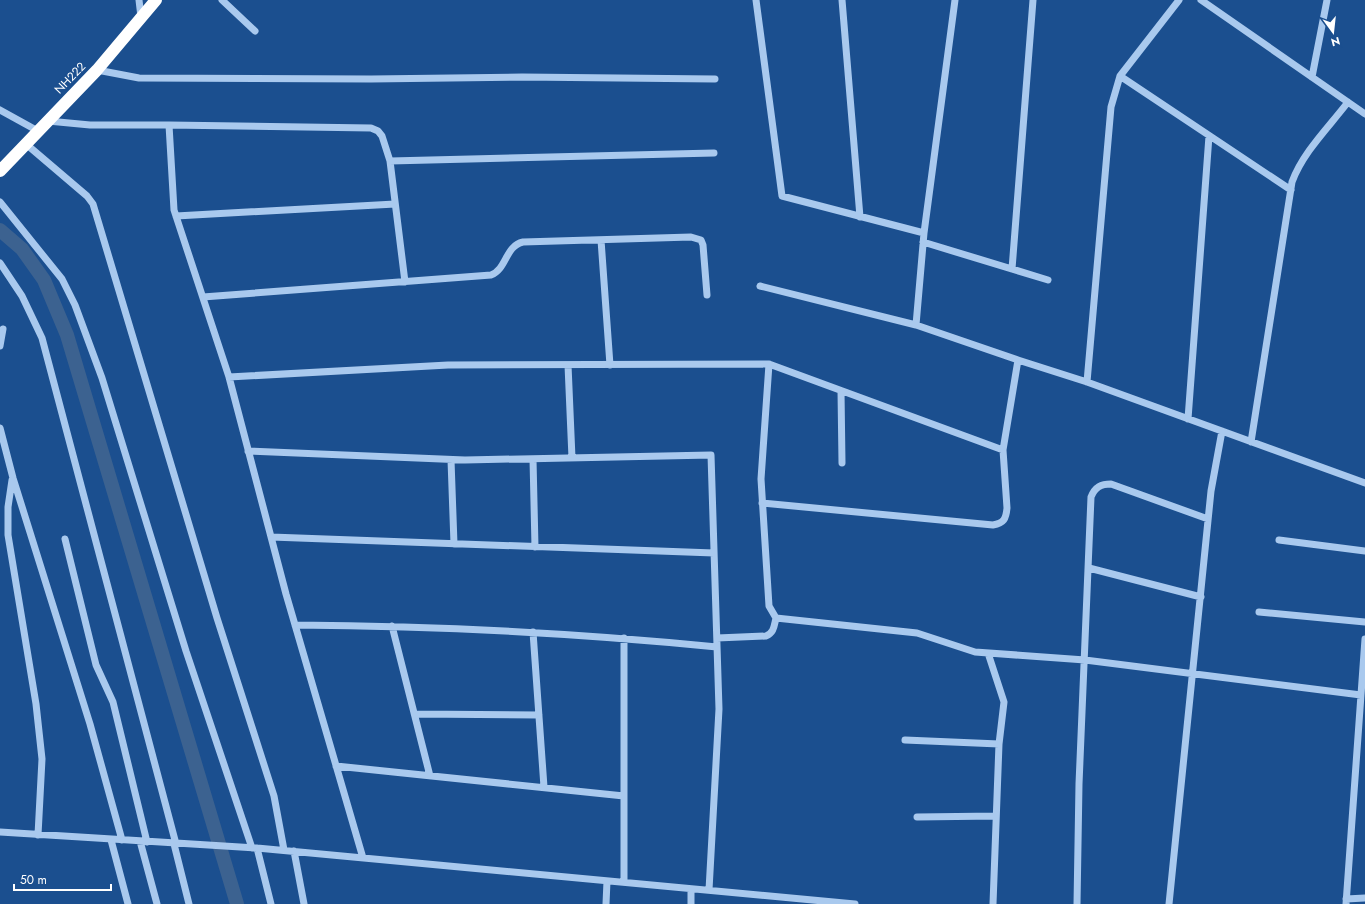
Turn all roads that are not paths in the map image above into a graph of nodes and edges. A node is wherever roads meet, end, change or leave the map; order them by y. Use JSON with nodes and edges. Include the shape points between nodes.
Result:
{"nodes":[{"id":1,"x":139,"y":0,"type":"edge"},
{"id":2,"x":156,"y":0,"type":"edge"},
{"id":3,"x":222,"y":0,"type":"edge"},
{"id":4,"x":756,"y":0,"type":"edge"},
{"id":5,"x":842,"y":0,"type":"edge"},
{"id":6,"x":955,"y":0,"type":"edge"},
{"id":7,"x":1033,"y":0,"type":"edge"},
{"id":8,"x":1179,"y":0,"type":"edge"},
{"id":9,"x":1202,"y":0,"type":"edge"},
{"id":10,"x":1327,"y":0,"type":"edge"},
{"id":11,"x":141,"y":17,"type":"junction"},
{"id":12,"x":256,"y":32,"type":"dead end"},
{"id":13,"x":97,"y":70,"type":"junction"},
{"id":14,"x":1120,"y":76,"type":"junction"},
{"id":15,"x":1312,"y":76,"type":"junction"},
{"id":16,"x":715,"y":79,"type":"dead end"},
{"id":17,"x":1348,"y":102,"type":"junction"},
{"id":18,"x":0,"y":110,"type":"edge"},
{"id":19,"x":1365,"y":114,"type":"edge"},
{"id":20,"x":48,"y":121,"type":"junction"},
{"id":21,"x":169,"y":125,"type":"junction"},
{"id":22,"x":38,"y":131,"type":"junction"},
{"id":23,"x":1209,"y":136,"type":"junction"},
{"id":24,"x":26,"y":144,"type":"junction"},
{"id":25,"x":714,"y":153,"type":"dead end"},
{"id":26,"x":390,"y":162,"type":"junction"},
{"id":27,"x":0,"y":171,"type":"edge"},
{"id":28,"x":1291,"y":190,"type":"junction"},
{"id":29,"x":0,"y":202,"type":"edge"},
{"id":30,"x":395,"y":204,"type":"junction"},
{"id":31,"x":176,"y":216,"type":"junction"},
{"id":32,"x":860,"y":216,"type":"junction"},
{"id":33,"x":924,"y":233,"type":"junction"},
{"id":34,"x":601,"y":240,"type":"junction"},
{"id":35,"x":923,"y":242,"type":"junction"},
{"id":36,"x":0,"y":263,"type":"edge"},
{"id":37,"x":1012,"y":269,"type":"junction"},
{"id":38,"x":1048,"y":280,"type":"dead end"},
{"id":39,"x":405,"y":282,"type":"junction"},
{"id":40,"x":760,"y":286,"type":"dead end"},
{"id":41,"x":707,"y":295,"type":"dead end"},
{"id":42,"x":203,"y":297,"type":"junction"},
{"id":43,"x":916,"y":325,"type":"junction"},
{"id":44,"x":3,"y":328,"type":"dead end"},
{"id":45,"x":0,"y":346,"type":"edge"},
{"id":46,"x":1018,"y":360,"type":"junction"},
{"id":47,"x":769,"y":364,"type":"junction"},
{"id":48,"x":568,"y":365,"type":"junction"},
{"id":49,"x":610,"y":365,"type":"junction"},
{"id":50,"x":229,"y":377,"type":"junction"},
{"id":51,"x":1087,"y":382,"type":"junction"},
{"id":52,"x":841,"y":391,"type":"junction"},
{"id":53,"x":1188,"y":419,"type":"junction"},
{"id":54,"x":0,"y":428,"type":"edge"},
{"id":55,"x":1222,"y":431,"type":"junction"},
{"id":56,"x":1251,"y":442,"type":"junction"},
{"id":57,"x":1003,"y":450,"type":"junction"},
{"id":58,"x":248,"y":452,"type":"junction"},
{"id":59,"x":572,"y":458,"type":"junction"},
{"id":60,"x":533,"y":459,"type":"junction"},
{"id":61,"x":451,"y":460,"type":"junction"},
{"id":62,"x":842,"y":463,"type":"dead end"},
{"id":63,"x":12,"y":478,"type":"junction"},
{"id":64,"x":1365,"y":483,"type":"edge"},
{"id":65,"x":762,"y":503,"type":"junction"},
{"id":66,"x":1208,"y":519,"type":"junction"},
{"id":67,"x":271,"y":537,"type":"junction"},
{"id":68,"x":65,"y":539,"type":"dead end"},
{"id":69,"x":1279,"y":540,"type":"dead end"},
{"id":70,"x":454,"y":544,"type":"junction"},
{"id":71,"x":535,"y":547,"type":"junction"},
{"id":72,"x":1365,"y":552,"type":"edge"},
{"id":73,"x":714,"y":553,"type":"junction"},
{"id":74,"x":1089,"y":568,"type":"junction"},
{"id":75,"x":1201,"y":597,"type":"junction"},
{"id":76,"x":1259,"y":612,"type":"dead end"},
{"id":77,"x":776,"y":618,"type":"junction"},
{"id":78,"x":1365,"y":622,"type":"edge"},
{"id":79,"x":295,"y":625,"type":"junction"},
{"id":80,"x":392,"y":626,"type":"junction"},
{"id":81,"x":533,"y":632,"type":"junction"},
{"id":82,"x":624,"y":638,"type":"junction"},
{"id":83,"x":717,"y":638,"type":"junction"},
{"id":84,"x":1365,"y":639,"type":"edge"},
{"id":85,"x":717,"y":647,"type":"junction"},
{"id":86,"x":988,"y":653,"type":"junction"},
{"id":87,"x":1085,"y":660,"type":"junction"},
{"id":88,"x":1192,"y":674,"type":"junction"},
{"id":89,"x":1361,"y":695,"type":"junction"},
{"id":90,"x":414,"y":714,"type":"junction"},
{"id":91,"x":539,"y":715,"type":"junction"},
{"id":92,"x":905,"y":740,"type":"dead end"},
{"id":93,"x":999,"y":744,"type":"junction"},
{"id":94,"x":336,"y":766,"type":"junction"},
{"id":95,"x":430,"y":776,"type":"junction"},
{"id":96,"x":544,"y":787,"type":"junction"},
{"id":97,"x":624,"y":796,"type":"junction"},
{"id":98,"x":996,"y":816,"type":"junction"},
{"id":99,"x":917,"y":817,"type":"dead end"},
{"id":100,"x":0,"y":832,"type":"edge"},
{"id":101,"x":38,"y":835,"type":"junction"},
{"id":102,"x":111,"y":840,"type":"junction"},
{"id":103,"x":122,"y":840,"type":"junction"},
{"id":104,"x":144,"y":842,"type":"junction"},
{"id":105,"x":175,"y":844,"type":"junction"},
{"id":106,"x":255,"y":848,"type":"junction"},
{"id":107,"x":284,"y":850,"type":"junction"},
{"id":108,"x":294,"y":851,"type":"junction"},
{"id":109,"x":363,"y":858,"type":"junction"},
{"id":110,"x":607,"y":881,"type":"junction"},
{"id":111,"x":624,"y":882,"type":"junction"},
{"id":112,"x":691,"y":889,"type":"junction"},
{"id":113,"x":709,"y":890,"type":"junction"},
{"id":114,"x":1365,"y":898,"type":"edge"},
{"id":115,"x":1346,"y":901,"type":"edge"},
{"id":116,"x":128,"y":904,"type":"edge"},
{"id":117,"x":157,"y":904,"type":"edge"},
{"id":118,"x":189,"y":904,"type":"edge"},
{"id":119,"x":271,"y":904,"type":"edge"},
{"id":120,"x":304,"y":904,"type":"edge"},
{"id":121,"x":606,"y":904,"type":"edge"},
{"id":122,"x":691,"y":904,"type":"edge"},
{"id":123,"x":855,"y":904,"type":"edge"},
{"id":124,"x":993,"y":904,"type":"edge"},
{"id":125,"x":1077,"y":904,"type":"edge"},
{"id":126,"x":1169,"y":904,"type":"edge"}],
"edges":[{"from":1,"to":11,"type":"street"},
{"from":2,"to":11,"type":"highway","name":"NH222"},
{"from":3,"to":12,"type":"street"},
{"from":4,"to":32,"type":"street","via":[[782,196]]},
{"from":5,"to":32,"type":"street"},
{"from":6,"to":33,"type":"street"},
{"from":7,"to":37,"type":"street"},
{"from":8,"to":14,"type":"street"},
{"from":9,"to":15,"type":"street"},
{"from":10,"to":15,"type":"street"},
{"from":11,"to":13,"type":"highway","name":"NH222"},
{"from":13,"to":16,"type":"street","via":[[138,78]]},
{"from":13,"to":20,"type":"highway","name":"NH222"},
{"from":14,"to":23,"type":"street"},
{"from":14,"to":51,"type":"street","via":[[1111,107]]},
{"from":15,"to":17,"type":"street"},
{"from":17,"to":19,"type":"street"},
{"from":17,"to":28,"type":"street","via":[[1296,170]]},
{"from":18,"to":22,"type":"street"},
{"from":20,"to":21,"type":"street","via":[[90,126]]},
{"from":20,"to":22,"type":"highway","name":"NH222"},
{"from":21,"to":26,"type":"street","via":[[371,128],[382,136]]},
{"from":21,"to":31,"type":"street"},
{"from":22,"to":24,"type":"highway","name":"NH222"},
{"from":23,"to":28,"type":"street"},
{"from":23,"to":53,"type":"street"},
{"from":24,"to":27,"type":"highway","name":"NH222"},
{"from":24,"to":107,"type":"street","via":[[88,196],[93,204],[217,618],[274,796]]},
{"from":25,"to":26,"type":"street"},
{"from":26,"to":30,"type":"street"},
{"from":28,"to":56,"type":"street"},
{"from":29,"to":106,"type":"street","via":[[62,279],[75,305],[102,378],[186,651]]},
{"from":30,"to":31,"type":"street"},
{"from":30,"to":39,"type":"street"},
{"from":31,"to":42,"type":"street"},
{"from":32,"to":33,"type":"street"},
{"from":33,"to":35,"type":"street"},
{"from":34,"to":39,"type":"street","via":[[523,242],[512,247],[497,273]]},
{"from":34,"to":41,"type":"street","via":[[700,240],[703,245]]},
{"from":34,"to":49,"type":"street"},
{"from":35,"to":37,"type":"street"},
{"from":35,"to":43,"type":"street"},
{"from":36,"to":105,"type":"street","via":[[22,296],[42,338]]},
{"from":37,"to":38,"type":"street"},
{"from":39,"to":42,"type":"street"},
{"from":40,"to":43,"type":"street"},
{"from":42,"to":50,"type":"street"},
{"from":43,"to":46,"type":"street"},
{"from":44,"to":45,"type":"street"},
{"from":46,"to":51,"type":"street"},
{"from":46,"to":57,"type":"street"},
{"from":47,"to":49,"type":"street"},
{"from":47,"to":52,"type":"street"},
{"from":47,"to":65,"type":"street","via":[[761,479]]},
{"from":48,"to":49,"type":"street"},
{"from":48,"to":50,"type":"street","via":[[448,365]]},
{"from":48,"to":59,"type":"street"},
{"from":50,"to":58,"type":"street"},
{"from":51,"to":53,"type":"street"},
{"from":52,"to":57,"type":"street"},
{"from":52,"to":62,"type":"street"},
{"from":53,"to":55,"type":"street"},
{"from":54,"to":63,"type":"street"},
{"from":55,"to":56,"type":"street"},
{"from":55,"to":66,"type":"street"},
{"from":56,"to":64,"type":"street"},
{"from":57,"to":65,"type":"street","via":[[1007,508],[1004,521],[999,524]]},
{"from":58,"to":61,"type":"street"},
{"from":58,"to":67,"type":"street"},
{"from":59,"to":60,"type":"street"},
{"from":59,"to":73,"type":"street","via":[[711,455]]},
{"from":60,"to":61,"type":"street"},
{"from":60,"to":71,"type":"street"},
{"from":61,"to":70,"type":"street"},
{"from":63,"to":101,"type":"street","via":[[8,535],[36,704],[43,766]]},
{"from":63,"to":103,"type":"street","via":[[90,724]]},
{"from":65,"to":77,"type":"street","via":[[769,606]]},
{"from":66,"to":74,"type":"street","via":[[1111,484],[1098,486],[1091,497]]},
{"from":66,"to":75,"type":"street"},
{"from":67,"to":70,"type":"street"},
{"from":67,"to":79,"type":"street"},
{"from":68,"to":104,"type":"street","via":[[96,665],[113,702]]},
{"from":69,"to":72,"type":"street"},
{"from":70,"to":71,"type":"street"},
{"from":71,"to":73,"type":"street"},
{"from":73,"to":83,"type":"street"},
{"from":74,"to":75,"type":"street"},
{"from":74,"to":87,"type":"street"},
{"from":75,"to":88,"type":"street"},
{"from":76,"to":78,"type":"street"},
{"from":77,"to":83,"type":"street","via":[[771,634],[766,636]]},
{"from":77,"to":86,"type":"street","via":[[917,633],[965,649]]},
{"from":79,"to":80,"type":"street"},
{"from":79,"to":94,"type":"street"},
{"from":80,"to":81,"type":"street"},
{"from":80,"to":90,"type":"street"},
{"from":81,"to":82,"type":"street"},
{"from":81,"to":91,"type":"street"},
{"from":82,"to":85,"type":"street"},
{"from":82,"to":97,"type":"street"},
{"from":83,"to":85,"type":"street"},
{"from":84,"to":89,"type":"street"},
{"from":85,"to":113,"type":"street","via":[[719,708]]},
{"from":86,"to":87,"type":"street"},
{"from":86,"to":93,"type":"street","via":[[1004,702]]},
{"from":87,"to":88,"type":"street"},
{"from":87,"to":125,"type":"street"},
{"from":88,"to":89,"type":"street"},
{"from":88,"to":126,"type":"street"},
{"from":89,"to":115,"type":"street"},
{"from":90,"to":91,"type":"street"},
{"from":90,"to":95,"type":"street"},
{"from":91,"to":96,"type":"street"},
{"from":92,"to":93,"type":"street"},
{"from":93,"to":98,"type":"street"},
{"from":94,"to":95,"type":"street"},
{"from":94,"to":109,"type":"street"},
{"from":95,"to":96,"type":"street"},
{"from":96,"to":97,"type":"street"},
{"from":97,"to":111,"type":"street"},
{"from":98,"to":99,"type":"street"},
{"from":98,"to":124,"type":"street"},
{"from":100,"to":101,"type":"street"},
{"from":101,"to":102,"type":"street"},
{"from":102,"to":103,"type":"street"},
{"from":102,"to":116,"type":"street"},
{"from":103,"to":104,"type":"street"},
{"from":104,"to":105,"type":"street"},
{"from":104,"to":117,"type":"street"},
{"from":105,"to":106,"type":"street"},
{"from":105,"to":118,"type":"street"},
{"from":106,"to":107,"type":"street"},
{"from":106,"to":119,"type":"street"},
{"from":107,"to":108,"type":"street"},
{"from":108,"to":109,"type":"street"},
{"from":108,"to":120,"type":"street"},
{"from":109,"to":110,"type":"street"},
{"from":110,"to":111,"type":"street"},
{"from":110,"to":121,"type":"street"},
{"from":111,"to":112,"type":"street"},
{"from":112,"to":113,"type":"street"},
{"from":112,"to":122,"type":"street"},
{"from":113,"to":123,"type":"street"},
{"from":114,"to":115,"type":"street"}]}
